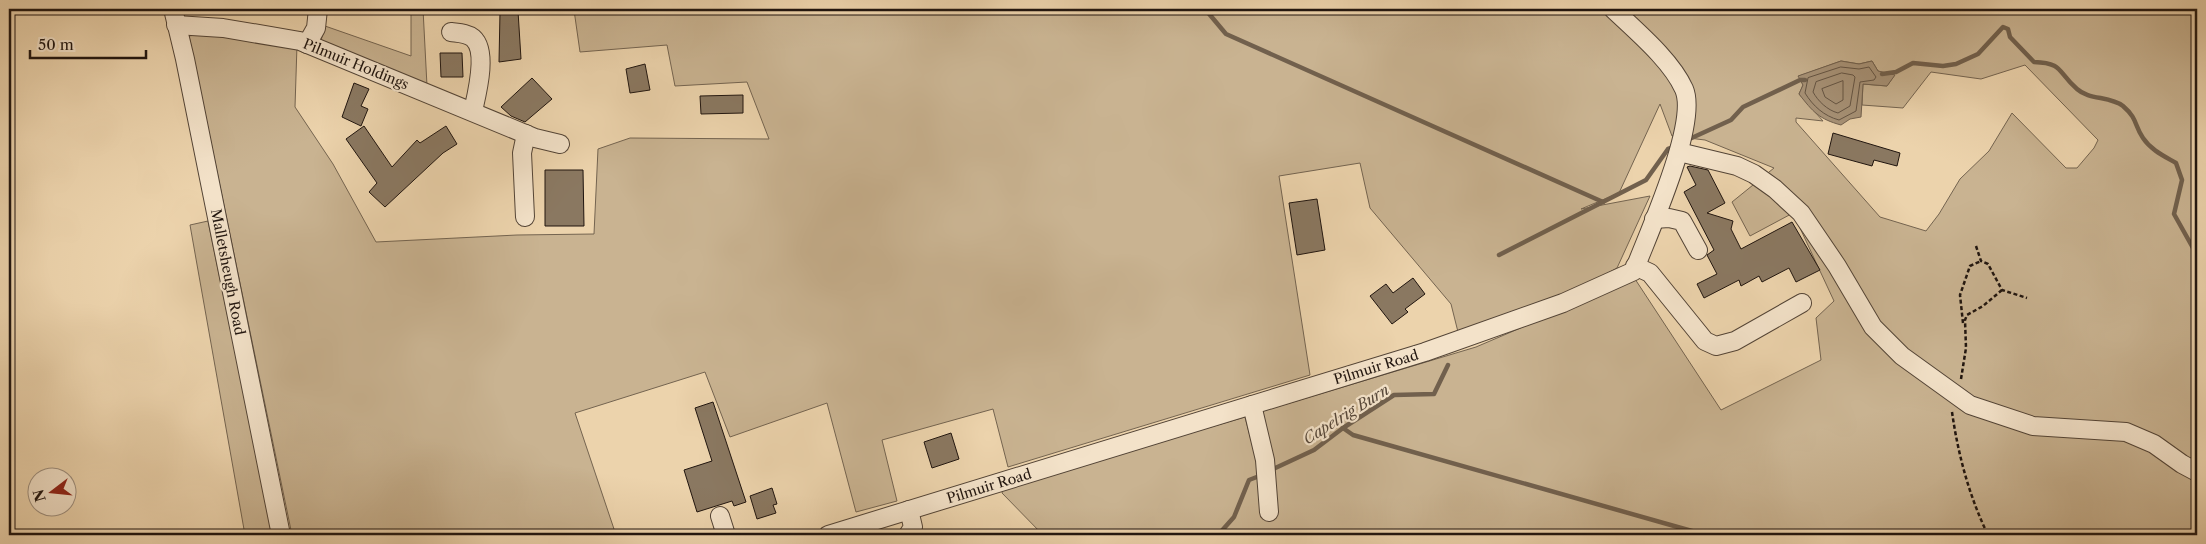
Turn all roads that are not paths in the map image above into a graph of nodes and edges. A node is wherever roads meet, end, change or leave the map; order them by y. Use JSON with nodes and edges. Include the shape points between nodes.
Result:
{"nodes":[{"id":1,"x":318,"y":9,"type":"edge"},
{"id":2,"x":1613,"y":9,"type":"edge"},
{"id":3,"x":174,"y":17,"type":"edge"},
{"id":4,"x":451,"y":32,"type":"dead end"},
{"id":5,"x":308,"y":44,"type":"junction"},
{"id":6,"x":473,"y":110,"type":"junction"},
{"id":7,"x":526,"y":134,"type":"junction"},
{"id":8,"x":560,"y":144,"type":"dead end"},
{"id":9,"x":1679,"y":152,"type":"junction"},
{"id":10,"x":526,"y":217,"type":"dead end"},
{"id":11,"x":1654,"y":218,"type":"junction"},
{"id":12,"x":1698,"y":250,"type":"dead end"},
{"id":13,"x":1635,"y":266,"type":"junction"},
{"id":14,"x":1802,"y":304,"type":"dead end"},
{"id":15,"x":1252,"y":405,"type":"junction"},
{"id":16,"x":2197,"y":472,"type":"edge"},
{"id":17,"x":909,"y":510,"type":"junction"},
{"id":18,"x":1269,"y":512,"type":"dead end"},
{"id":19,"x":720,"y":516,"type":"dead end"},
{"id":20,"x":281,"y":535,"type":"edge"},
{"id":21,"x":726,"y":535,"type":"edge"},
{"id":22,"x":828,"y":535,"type":"edge"},
{"id":23,"x":908,"y":535,"type":"edge"}],
"edges":[{"from":1,"to":5,"type":"street","via":[[316,28]]},
{"from":2,"to":9,"type":"street","via":[[1654,48],[1684,88],[1688,103]]},
{"from":3,"to":5,"type":"street","name":"Pilmuir Holdings"},
{"from":3,"to":20,"type":"street","name":"Malletsheugh Road"},
{"from":4,"to":6,"type":"street","via":[[473,38],[481,49]]},
{"from":5,"to":6,"type":"street","name":"Pilmuir Holdings"},
{"from":6,"to":7,"type":"street","name":"Pilmuir Holdings"},
{"from":7,"to":8,"type":"street","name":"Pilmuir Holdings"},
{"from":7,"to":10,"type":"street","via":[[522,154]]},
{"from":9,"to":11,"type":"street"},
{"from":9,"to":16,"type":"street","via":[[1737,166],[1775,190],[1801,213],[1873,327],[1902,356],[1970,405],[2033,426],[2126,432],[2154,444]]},
{"from":11,"to":12,"type":"street","via":[[1682,221]]},
{"from":11,"to":13,"type":"street"},
{"from":13,"to":14,"type":"street","via":[[1650,273],[1705,341],[1716,346],[1735,341]]},
{"from":13,"to":15,"type":"street","name":"Pilmuir Road","via":[[1634,271],[1562,303],[1425,352]]},
{"from":15,"to":17,"type":"street","name":"Pilmuir Road"},
{"from":15,"to":18,"type":"street","via":[[1265,460]]},
{"from":17,"to":22,"type":"street","name":"Pilmuir Road"},
{"from":17,"to":23,"type":"street","via":[[913,527]]},
{"from":19,"to":21,"type":"street"}]}
